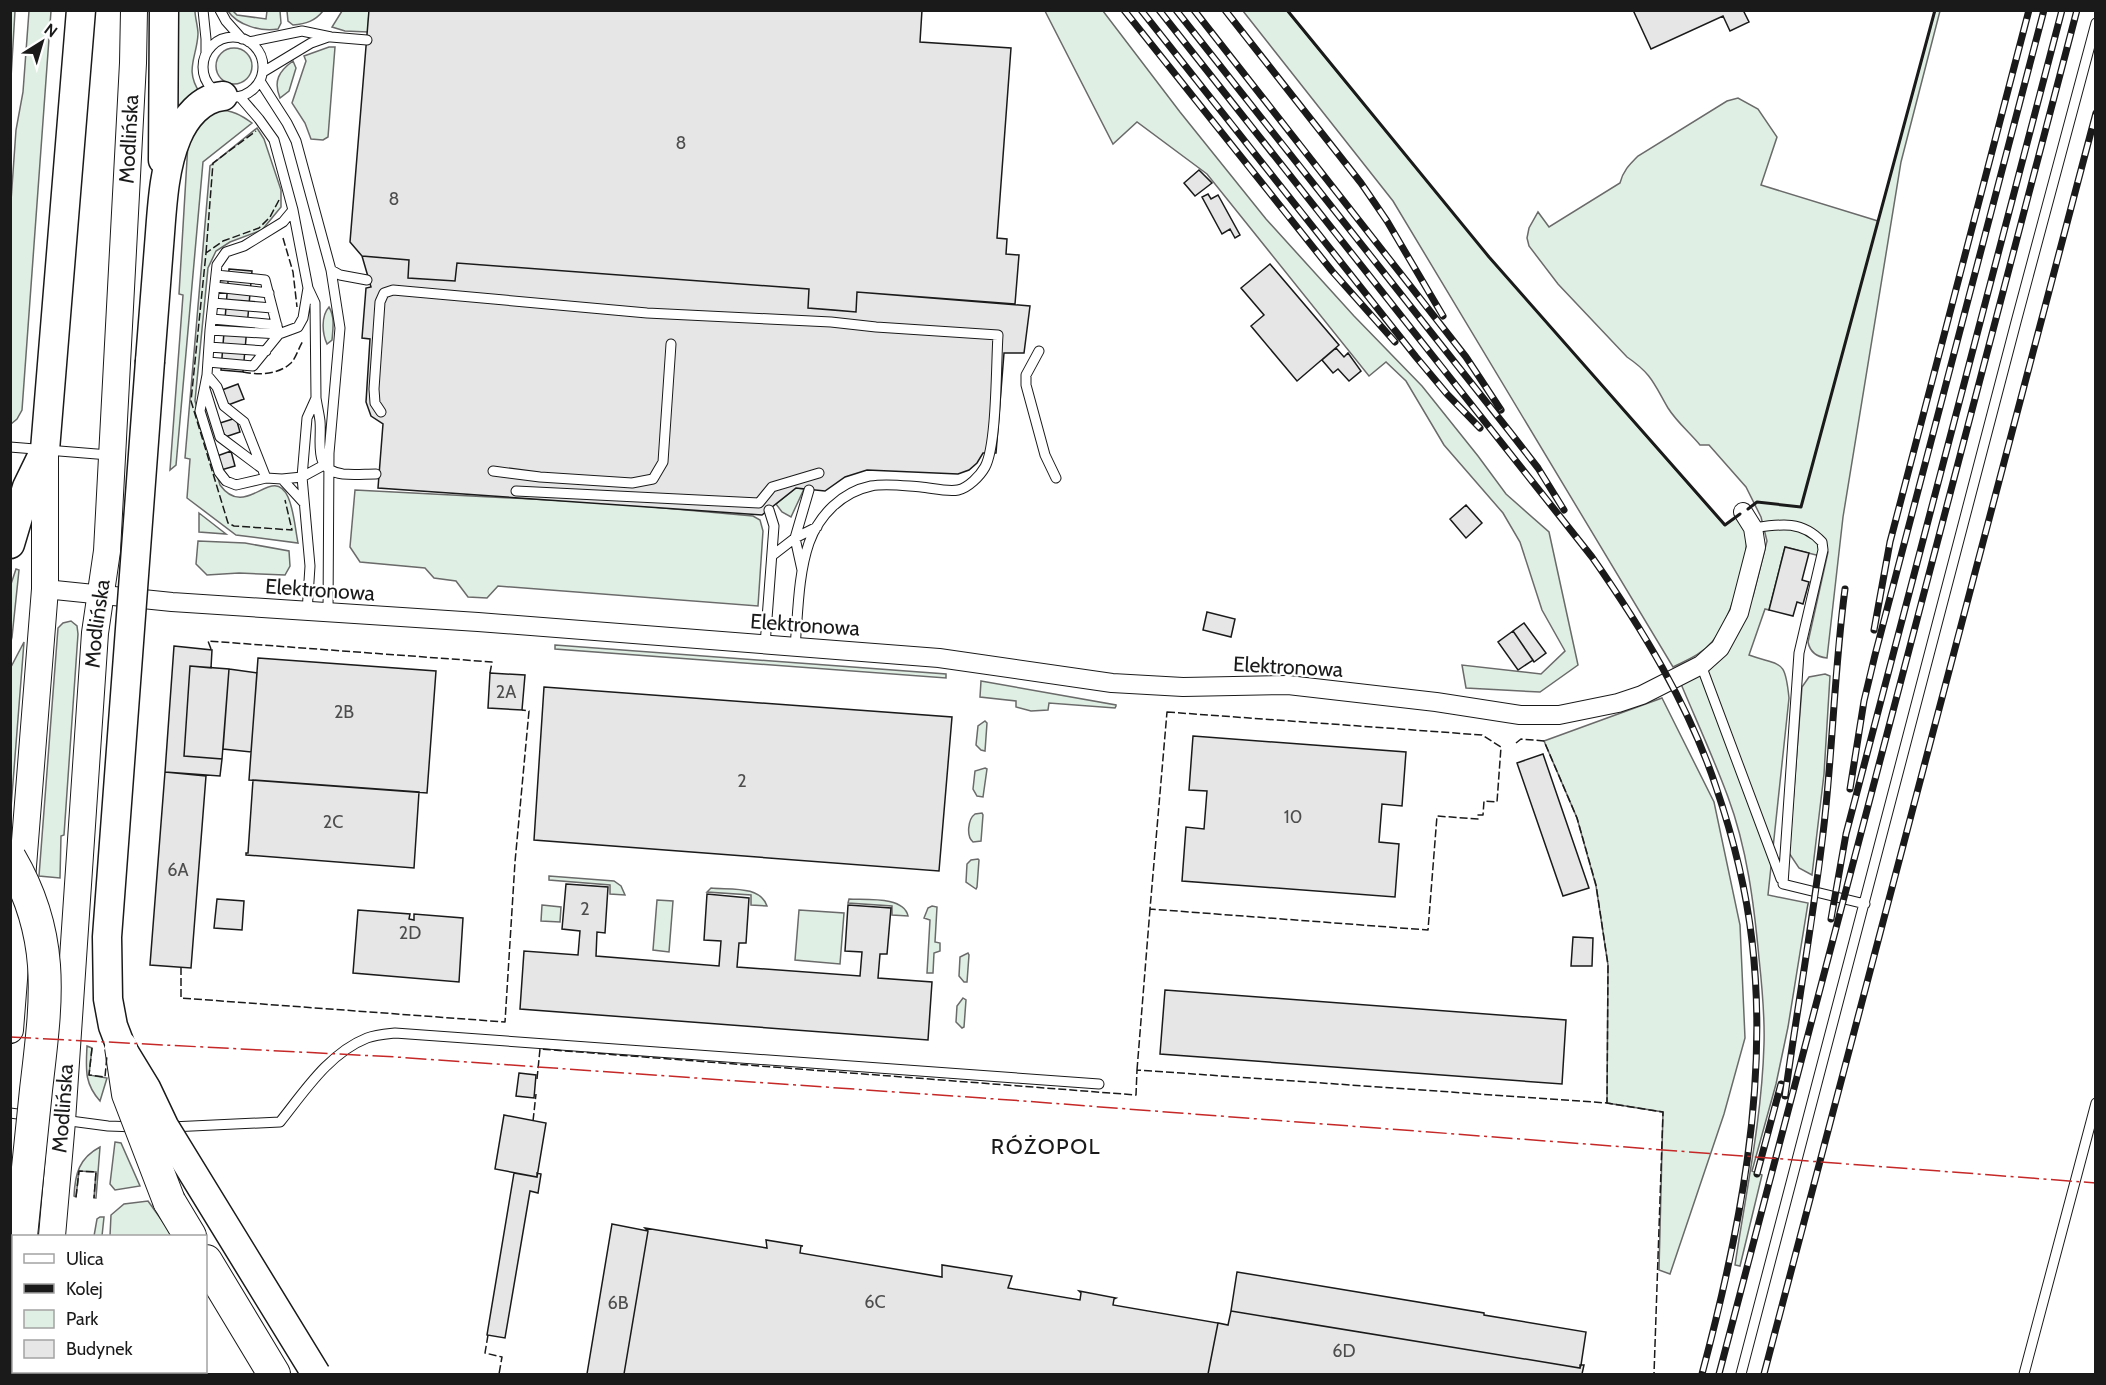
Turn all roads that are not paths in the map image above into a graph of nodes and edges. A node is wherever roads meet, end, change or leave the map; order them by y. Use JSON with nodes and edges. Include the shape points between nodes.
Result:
{"nodes":[{"id":1,"x":81,"y":10,"type":"edge"},
{"id":2,"x":134,"y":10,"type":"edge"},
{"id":3,"x":164,"y":10,"type":"edge"},
{"id":4,"x":203,"y":10,"type":"edge"},
{"id":5,"x":220,"y":10,"type":"edge"},
{"id":6,"x":2096,"y":23,"type":"edge"},
{"id":7,"x":331,"y":37,"type":"junction"},
{"id":8,"x":245,"y":40,"type":"junction"},
{"id":9,"x":367,"y":40,"type":"dead end"},
{"id":10,"x":206,"y":54,"type":"junction"},
{"id":11,"x":261,"y":76,"type":"junction"},
{"id":12,"x":231,"y":96,"type":"junction"},
{"id":13,"x":293,"y":210,"type":"junction"},
{"id":14,"x":161,"y":225,"type":"junction"},
{"id":15,"x":331,"y":270,"type":"junction"},
{"id":16,"x":216,"y":275,"type":"junction"},
{"id":17,"x":367,"y":280,"type":"dead end"},
{"id":18,"x":215,"y":287,"type":"junction"},
{"id":19,"x":308,"y":288,"type":"junction"},
{"id":20,"x":269,"y":293,"type":"junction"},
{"id":21,"x":213,"y":303,"type":"junction"},
{"id":22,"x":272,"y":308,"type":"junction"},
{"id":23,"x":212,"y":319,"type":"junction"},
{"id":24,"x":210,"y":330,"type":"junction"},
{"id":25,"x":278,"y":330,"type":"junction"},
{"id":26,"x":671,"y":344,"type":"dead end"},
{"id":27,"x":209,"y":346,"type":"junction"},
{"id":28,"x":266,"y":351,"type":"junction"},
{"id":29,"x":1039,"y":351,"type":"dead end"},
{"id":30,"x":208,"y":362,"type":"junction"},
{"id":31,"x":207,"y":375,"type":"junction"},
{"id":32,"x":204,"y":387,"type":"junction"},
{"id":33,"x":316,"y":398,"type":"junction"},
{"id":34,"x":381,"y":412,"type":"dead end"},
{"id":35,"x":10,"y":447,"type":"edge"},
{"id":36,"x":45,"y":450,"type":"junction"},
{"id":37,"x":112,"y":456,"type":"junction"},
{"id":38,"x":327,"y":467,"type":"junction"},
{"id":39,"x":262,"y":468,"type":"junction"},
{"id":40,"x":493,"y":471,"type":"dead end"},
{"id":41,"x":376,"y":474,"type":"dead end"},
{"id":42,"x":819,"y":474,"type":"dead end"},
{"id":43,"x":302,"y":477,"type":"junction"},
{"id":44,"x":266,"y":478,"type":"junction"},
{"id":45,"x":1056,"y":478,"type":"dead end"},
{"id":46,"x":282,"y":479,"type":"junction"},
{"id":47,"x":516,"y":490,"type":"dead end"},
{"id":48,"x":809,"y":490,"type":"dead end"},
{"id":49,"x":304,"y":503,"type":"junction"},
{"id":50,"x":769,"y":510,"type":"dead end"},
{"id":51,"x":1743,"y":512,"type":"dead end"},
{"id":52,"x":817,"y":527,"type":"junction"},
{"id":53,"x":1753,"y":528,"type":"junction"},
{"id":54,"x":795,"y":538,"type":"junction"},
{"id":55,"x":10,"y":544,"type":"edge"},
{"id":56,"x":773,"y":555,"type":"junction"},
{"id":57,"x":803,"y":575,"type":"junction"},
{"id":58,"x":45,"y":589,"type":"junction"},
{"id":59,"x":100,"y":594,"type":"junction"},
{"id":60,"x":307,"y":612,"type":"junction"},
{"id":61,"x":328,"y":614,"type":"junction"},
{"id":62,"x":765,"y":645,"type":"junction"},
{"id":63,"x":795,"y":647,"type":"junction"},
{"id":64,"x":1701,"y":665,"type":"junction"},
{"id":65,"x":10,"y":858,"type":"edge"},
{"id":66,"x":1783,"y":884,"type":"junction"},
{"id":67,"x":1865,"y":904,"type":"junction"},
{"id":68,"x":10,"y":1030,"type":"edge"},
{"id":69,"x":121,"y":1047,"type":"junction"},
{"id":70,"x":1099,"y":1084,"type":"dead end"},
{"id":71,"x":2096,"y":1103,"type":"edge"},
{"id":72,"x":10,"y":1113,"type":"edge"},
{"id":73,"x":62,"y":1120,"type":"junction"},
{"id":74,"x":21,"y":1235,"type":"edge"},
{"id":75,"x":52,"y":1235,"type":"edge"},
{"id":76,"x":189,"y":1235,"type":"edge"},
{"id":77,"x":207,"y":1264,"type":"edge"},
{"id":78,"x":274,"y":1374,"type":"edge"},
{"id":79,"x":316,"y":1374,"type":"edge"},
{"id":80,"x":1741,"y":1374,"type":"edge"},
{"id":81,"x":2024,"y":1374,"type":"edge"}],
"edges":[{"from":1,"to":36,"type":"main road"},
{"from":2,"to":37,"type":"main road","name":"Modlińska"},
{"from":3,"to":14,"type":"main road"},
{"from":4,"to":10,"type":"lane"},
{"from":5,"to":8,"type":"lane"},
{"from":6,"to":67,"type":"lane"},
{"from":7,"to":8,"type":"lane","via":[[302,31]]},
{"from":7,"to":9,"type":"lane"},
{"from":7,"to":11,"type":"lane","via":[[311,44]]},
{"from":8,"to":10,"type":"lane","via":[[219,40]]},
{"from":8,"to":11,"type":"lane","via":[[260,54]]},
{"from":10,"to":12,"type":"lane","via":[[203,74],[207,83],[214,91]]},
{"from":11,"to":12,"type":"lane","via":[[255,88]]},
{"from":11,"to":15,"type":"lane","via":[[296,141]]},
{"from":12,"to":13,"type":"lane","via":[[260,119],[274,140]]},
{"from":12,"to":14,"type":"main road","via":[[213,98],[199,106],[185,122],[167,175]]},
{"from":13,"to":16,"type":"lane","via":[[283,222],[244,246],[226,252],[217,265]]},
{"from":13,"to":19,"type":"lane"},
{"from":14,"to":69,"type":"main road","bridge":true,"via":[[107,937],[108,999]]},
{"from":15,"to":17,"type":"lane"},
{"from":15,"to":38,"type":"lane","via":[[339,328]]},
{"from":16,"to":18,"type":"lane"},
{"from":16,"to":20,"type":"lane","via":[[265,280]]},
{"from":18,"to":20,"type":"lane"},
{"from":18,"to":21,"type":"lane"},
{"from":19,"to":25,"type":"lane","via":[[298,327]]},
{"from":19,"to":33,"type":"lane","via":[[315,303]]},
{"from":20,"to":22,"type":"lane"},
{"from":21,"to":22,"type":"lane"},
{"from":21,"to":23,"type":"lane"},
{"from":22,"to":25,"type":"lane"},
{"from":23,"to":24,"type":"lane"},
{"from":23,"to":25,"type":"lane"},
{"from":24,"to":25,"type":"lane"},
{"from":24,"to":27,"type":"lane"},
{"from":25,"to":28,"type":"lane"},
{"from":26,"to":40,"type":"lane","via":[[663,462],[652,479],[632,483]]},
{"from":27,"to":28,"type":"lane"},
{"from":27,"to":30,"type":"lane"},
{"from":28,"to":30,"type":"lane","via":[[253,366]]},
{"from":29,"to":45,"type":"lane","via":[[1026,375],[1026,385],[1045,455]]},
{"from":30,"to":31,"type":"lane"},
{"from":31,"to":32,"type":"lane"},
{"from":31,"to":39,"type":"lane","via":[[224,406],[244,422]]},
{"from":32,"to":39,"type":"lane","via":[[220,437]]},
{"from":32,"to":44,"type":"lane","via":[[200,411],[219,472],[236,485]]},
{"from":33,"to":38,"type":"lane","via":[[320,453]]},
{"from":33,"to":43,"type":"lane","via":[[307,418]]},
{"from":34,"to":52,"type":"lane","via":[[375,403],[374,389],[380,302],[384,293],[393,290],[647,313],[998,335],[993,428],[987,464],[981,474],[958,490],[896,485],[854,491]]},
{"from":35,"to":36,"type":"lane"},
{"from":36,"to":37,"type":"lane"},
{"from":36,"to":55,"type":"main road","via":[[27,487]]},
{"from":36,"to":58,"type":"main road"},
{"from":37,"to":59,"type":"main road","name":"Modlińska"},
{"from":38,"to":41,"type":"lane","via":[[342,474]]},
{"from":38,"to":43,"type":"lane"},
{"from":38,"to":61,"type":"lane"},
{"from":39,"to":44,"type":"lane"},
{"from":42,"to":47,"type":"lane","via":[[772,487],[759,503]]},
{"from":43,"to":46,"type":"lane"},
{"from":43,"to":49,"type":"lane"},
{"from":44,"to":46,"type":"lane"},
{"from":46,"to":49,"type":"lane"},
{"from":48,"to":54,"type":"lane"},
{"from":49,"to":60,"type":"lane","via":[[310,566]]},
{"from":50,"to":56,"type":"lane","via":[[774,526]]},
{"from":51,"to":53,"type":"street"},
{"from":52,"to":54,"type":"lane"},
{"from":52,"to":57,"type":"lane","via":[[809,543]]},
{"from":53,"to":64,"type":"street","name":"Elektronowa","via":[[1756,547],[1739,613],[1720,648]]},
{"from":53,"to":66,"type":"lane","via":[[1785,524],[1805,528],[1822,542],[1823,550],[1799,653]]},
{"from":54,"to":56,"type":"lane"},
{"from":54,"to":57,"type":"lane"},
{"from":56,"to":62,"type":"lane"},
{"from":57,"to":63,"type":"lane"},
{"from":58,"to":59,"type":"street","name":"Elektronowa"},
{"from":58,"to":68,"type":"main road"},
{"from":59,"to":60,"type":"street","name":"Elektronowa"},
{"from":59,"to":73,"type":"main road","name":"Modlińska"},
{"from":60,"to":61,"type":"street","name":"Elektronowa"},
{"from":61,"to":62,"type":"street","name":"Elektronowa"},
{"from":62,"to":63,"type":"street","name":"Elektronowa"},
{"from":63,"to":64,"type":"street","name":"Elektronowa","via":[[939,658],[1112,683],[1183,687],[1288,685],[1520,715],[1559,715],[1618,703]]},
{"from":64,"to":66,"type":"lane"},
{"from":65,"to":74,"type":"highway","bridge":true,"via":[[34,911],[46,975]]},
{"from":66,"to":67,"type":"lane"},
{"from":67,"to":80,"type":"lane"},
{"from":69,"to":76,"type":"highway","bridge":true,"via":[[136,1118],[169,1201]]},
{"from":69,"to":79,"type":"main road","bridge":true,"via":[[164,1126]]},
{"from":70,"to":73,"type":"lane","via":[[394,1033],[367,1038],[344,1051],[315,1077],[280,1122],[127,1128]]},
{"from":71,"to":81,"type":"lane"},
{"from":72,"to":73,"type":"lane"},
{"from":73,"to":75,"type":"main road","name":"Modlińska"},
{"from":77,"to":78,"type":"highway"}]}
